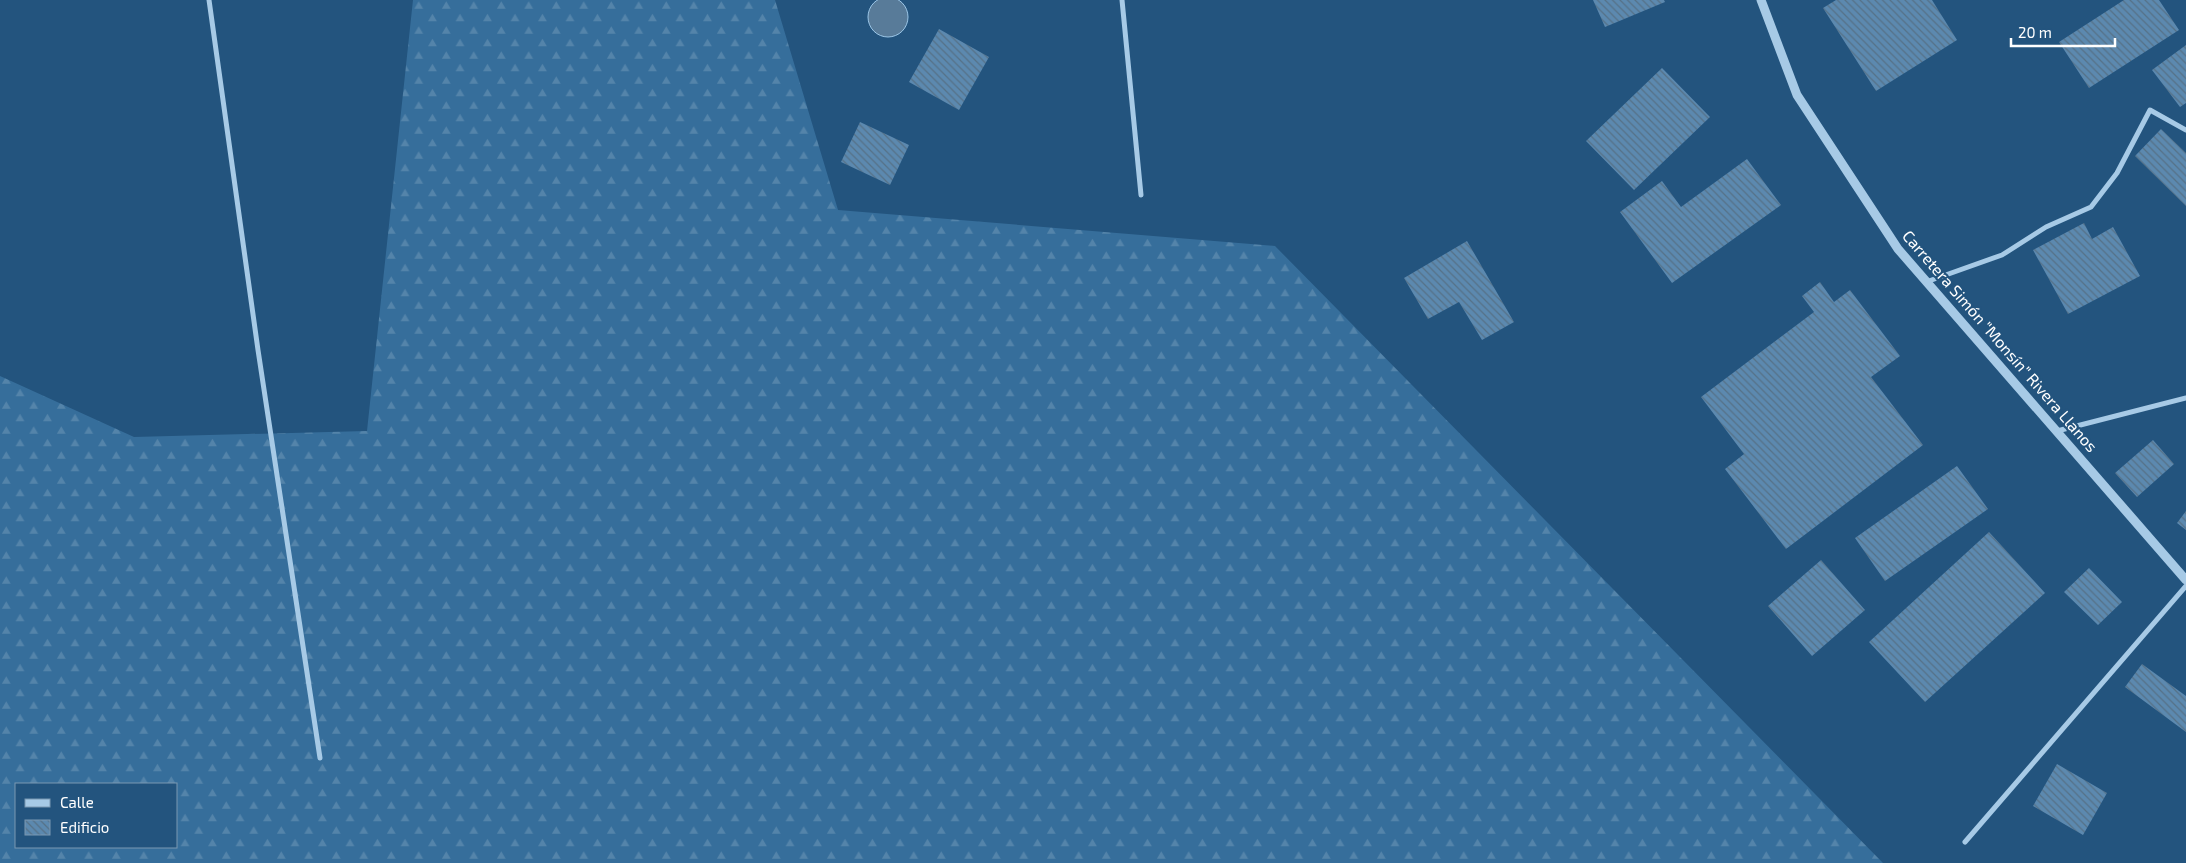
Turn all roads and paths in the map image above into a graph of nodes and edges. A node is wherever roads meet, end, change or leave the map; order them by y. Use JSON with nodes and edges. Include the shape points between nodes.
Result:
{"nodes":[{"id":1,"x":209,"y":0,"type":"edge"},
{"id":2,"x":1122,"y":0,"type":"edge"},
{"id":3,"x":1761,"y":0,"type":"edge"},
{"id":4,"x":2186,"y":130,"type":"edge"},
{"id":5,"x":1141,"y":195,"type":"dead end"},
{"id":6,"x":1926,"y":282,"type":"junction"},
{"id":7,"x":2186,"y":398,"type":"edge"},
{"id":8,"x":2057,"y":431,"type":"junction"},
{"id":9,"x":2186,"y":580,"type":"edge"},
{"id":10,"x":2186,"y":586,"type":"edge"},
{"id":11,"x":320,"y":758,"type":"dead end"},
{"id":12,"x":1964,"y":842,"type":"dead end"}],
"edges":[{"from":1,"to":11,"type":"street"},
{"from":2,"to":5,"type":"street"},
{"from":3,"to":6,"type":"street","name":"Carretera Simón \"Monsín\" Rivera Llanos","via":[[1797,96],[1898,249]]},
{"from":4,"to":6,"type":"street","via":[[2150,110],[2117,172],[2091,207],[2046,227],[2002,255]]},
{"from":6,"to":8,"type":"street","name":"Carretera Simón \"Monsín\" Rivera Llanos"},
{"from":7,"to":8,"type":"street"},
{"from":8,"to":9,"type":"street","name":"Carretera Simón \"Monsín\" Rivera Llanos"},
{"from":10,"to":12,"type":"street"}]}
